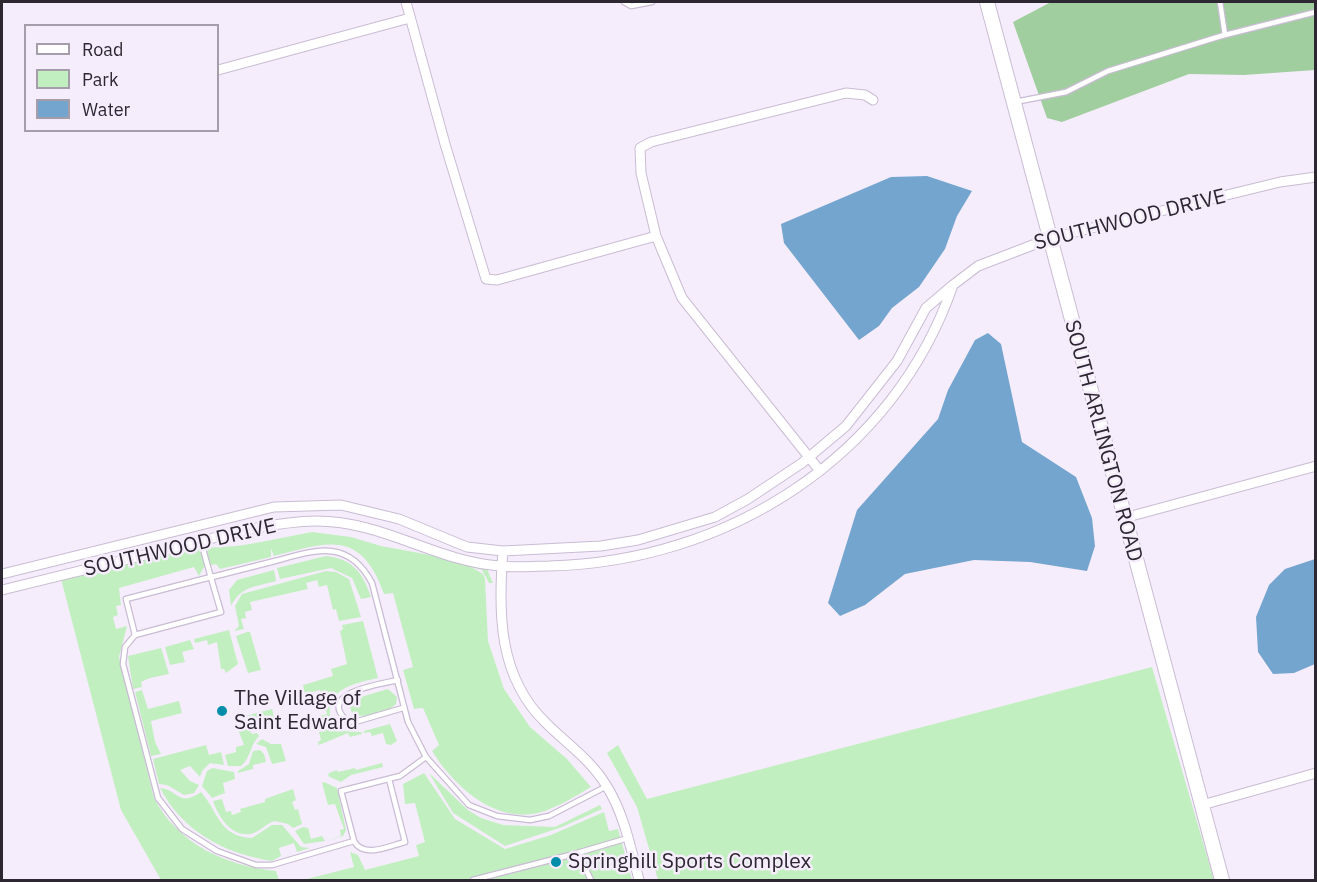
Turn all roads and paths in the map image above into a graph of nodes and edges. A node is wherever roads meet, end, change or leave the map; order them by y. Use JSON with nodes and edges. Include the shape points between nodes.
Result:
{"nodes":[{"id":1,"x":406,"y":2,"type":"edge"},
{"id":2,"x":624,"y":2,"type":"edge"},
{"id":3,"x":652,"y":2,"type":"edge"},
{"id":4,"x":987,"y":2,"type":"edge"},
{"id":5,"x":1220,"y":2,"type":"edge"},
{"id":6,"x":1316,"y":12,"type":"edge"},
{"id":7,"x":410,"y":18,"type":"junction"},
{"id":8,"x":1225,"y":35,"type":"junction"},
{"id":9,"x":219,"y":70,"type":"edge"},
{"id":10,"x":873,"y":100,"type":"dead end"},
{"id":11,"x":1013,"y":102,"type":"junction"},
{"id":12,"x":1316,"y":177,"type":"edge"},
{"id":13,"x":656,"y":236,"type":"junction"},
{"id":14,"x":1051,"y":238,"type":"junction"},
{"id":15,"x":953,"y":285,"type":"junction"},
{"id":16,"x":809,"y":458,"type":"junction"},
{"id":17,"x":1316,"y":466,"type":"edge"},
{"id":18,"x":820,"y":471,"type":"junction"},
{"id":19,"x":1124,"y":518,"type":"junction"},
{"id":20,"x":201,"y":541,"type":"junction"},
{"id":21,"x":503,"y":551,"type":"junction"},
{"id":22,"x":502,"y":567,"type":"junction"},
{"id":23,"x":2,"y":574,"type":"edge"},
{"id":24,"x":211,"y":577,"type":"junction"},
{"id":25,"x":2,"y":591,"type":"edge"},
{"id":26,"x":135,"y":635,"type":"junction"},
{"id":27,"x":398,"y":680,"type":"junction"},
{"id":28,"x":403,"y":708,"type":"junction"},
{"id":29,"x":426,"y":757,"type":"junction"},
{"id":30,"x":1316,"y":773,"type":"edge"},
{"id":31,"x":389,"y":779,"type":"junction"},
{"id":32,"x":607,"y":786,"type":"junction"},
{"id":33,"x":1202,"y":805,"type":"junction"},
{"id":34,"x":628,"y":838,"type":"junction"},
{"id":35,"x":354,"y":841,"type":"junction"},
{"id":36,"x":574,"y":855,"type":"junction"},
{"id":37,"x":473,"y":880,"type":"edge"},
{"id":38,"x":591,"y":880,"type":"edge"},
{"id":39,"x":639,"y":880,"type":"edge"},
{"id":40,"x":1222,"y":880,"type":"edge"}],
"edges":[{"from":1,"to":7,"type":"street"},
{"from":2,"to":3,"type":"lane","via":[[631,6]]},
{"from":4,"to":11,"type":"main road","name":"SOUTH ARLINGTON ROAD"},
{"from":5,"to":8,"type":"lane"},
{"from":6,"to":8,"type":"lane"},
{"from":7,"to":9,"type":"street"},
{"from":7,"to":13,"type":"street","via":[[486,279],[497,280]]},
{"from":8,"to":11,"type":"lane","via":[[1108,71],[1066,93]]},
{"from":10,"to":13,"type":"street","via":[[846,93],[640,148],[641,173]]},
{"from":11,"to":14,"type":"main road","name":"SOUTH ARLINGTON ROAD"},
{"from":12,"to":14,"type":"street","name":"SOUTHWOOD DRIVE","via":[[1280,182]]},
{"from":13,"to":16,"type":"street","via":[[682,298]]},
{"from":14,"to":15,"type":"street","name":"SOUTHWOOD DRIVE","via":[[978,266]]},
{"from":14,"to":19,"type":"main road","name":"SOUTH ARLINGTON ROAD"},
{"from":15,"to":16,"type":"street","name":"SOUTHWOOD DRIVE","via":[[926,308],[897,361],[846,426]]},
{"from":15,"to":18,"type":"street","name":"SOUTHWOOD DRIVE","via":[[943,314],[898,389],[855,440]]},
{"from":16,"to":18,"type":"street"},
{"from":16,"to":21,"type":"street","name":"SOUTHWOOD DRIVE","via":[[715,517],[638,540],[601,546]]},
{"from":17,"to":19,"type":"street"},
{"from":18,"to":22,"type":"street","name":"SOUTHWOOD DRIVE","via":[[740,523],[676,547],[612,562]]},
{"from":19,"to":33,"type":"main road","name":"SOUTH ARLINGTON ROAD"},
{"from":20,"to":22,"type":"street","name":"SOUTHWOOD DRIVE","via":[[281,523],[339,522],[375,528],[451,557]]},
{"from":20,"to":24,"type":"lane"},
{"from":20,"to":25,"type":"street","name":"SOUTHWOOD DRIVE"},
{"from":21,"to":22,"type":"street"},
{"from":21,"to":23,"type":"street","name":"SOUTHWOOD DRIVE","via":[[467,547],[367,510],[310,504],[274,507]]},
{"from":22,"to":32,"type":"street","via":[[502,631],[513,676],[529,704],[587,759]]},
{"from":24,"to":26,"type":"lane","via":[[220,612]]},
{"from":24,"to":26,"type":"lane","via":[[126,599]]},
{"from":24,"to":27,"type":"lane","via":[[321,549],[348,556],[361,566],[372,583]]},
{"from":26,"to":35,"type":"lane","via":[[123,652],[126,677],[158,798],[182,829],[217,851],[256,865],[272,865]]},
{"from":27,"to":28,"type":"lane"},
{"from":27,"to":28,"type":"lane","via":[[347,693],[340,700],[339,709],[346,720],[356,722]]},
{"from":28,"to":29,"type":"lane"},
{"from":29,"to":31,"type":"lane","via":[[404,774]]},
{"from":29,"to":32,"type":"lane","via":[[469,805],[512,820],[549,816]]},
{"from":30,"to":33,"type":"street"},
{"from":31,"to":35,"type":"lane","via":[[341,791]]},
{"from":31,"to":35,"type":"lane","via":[[405,842],[369,851],[359,848]]},
{"from":32,"to":34,"type":"street"},
{"from":33,"to":40,"type":"main road","name":"SOUTH ARLINGTON ROAD"},
{"from":34,"to":36,"type":"lane"},
{"from":34,"to":39,"type":"street"},
{"from":36,"to":37,"type":"lane"},
{"from":36,"to":38,"type":"lane","via":[[580,858]]}]}
